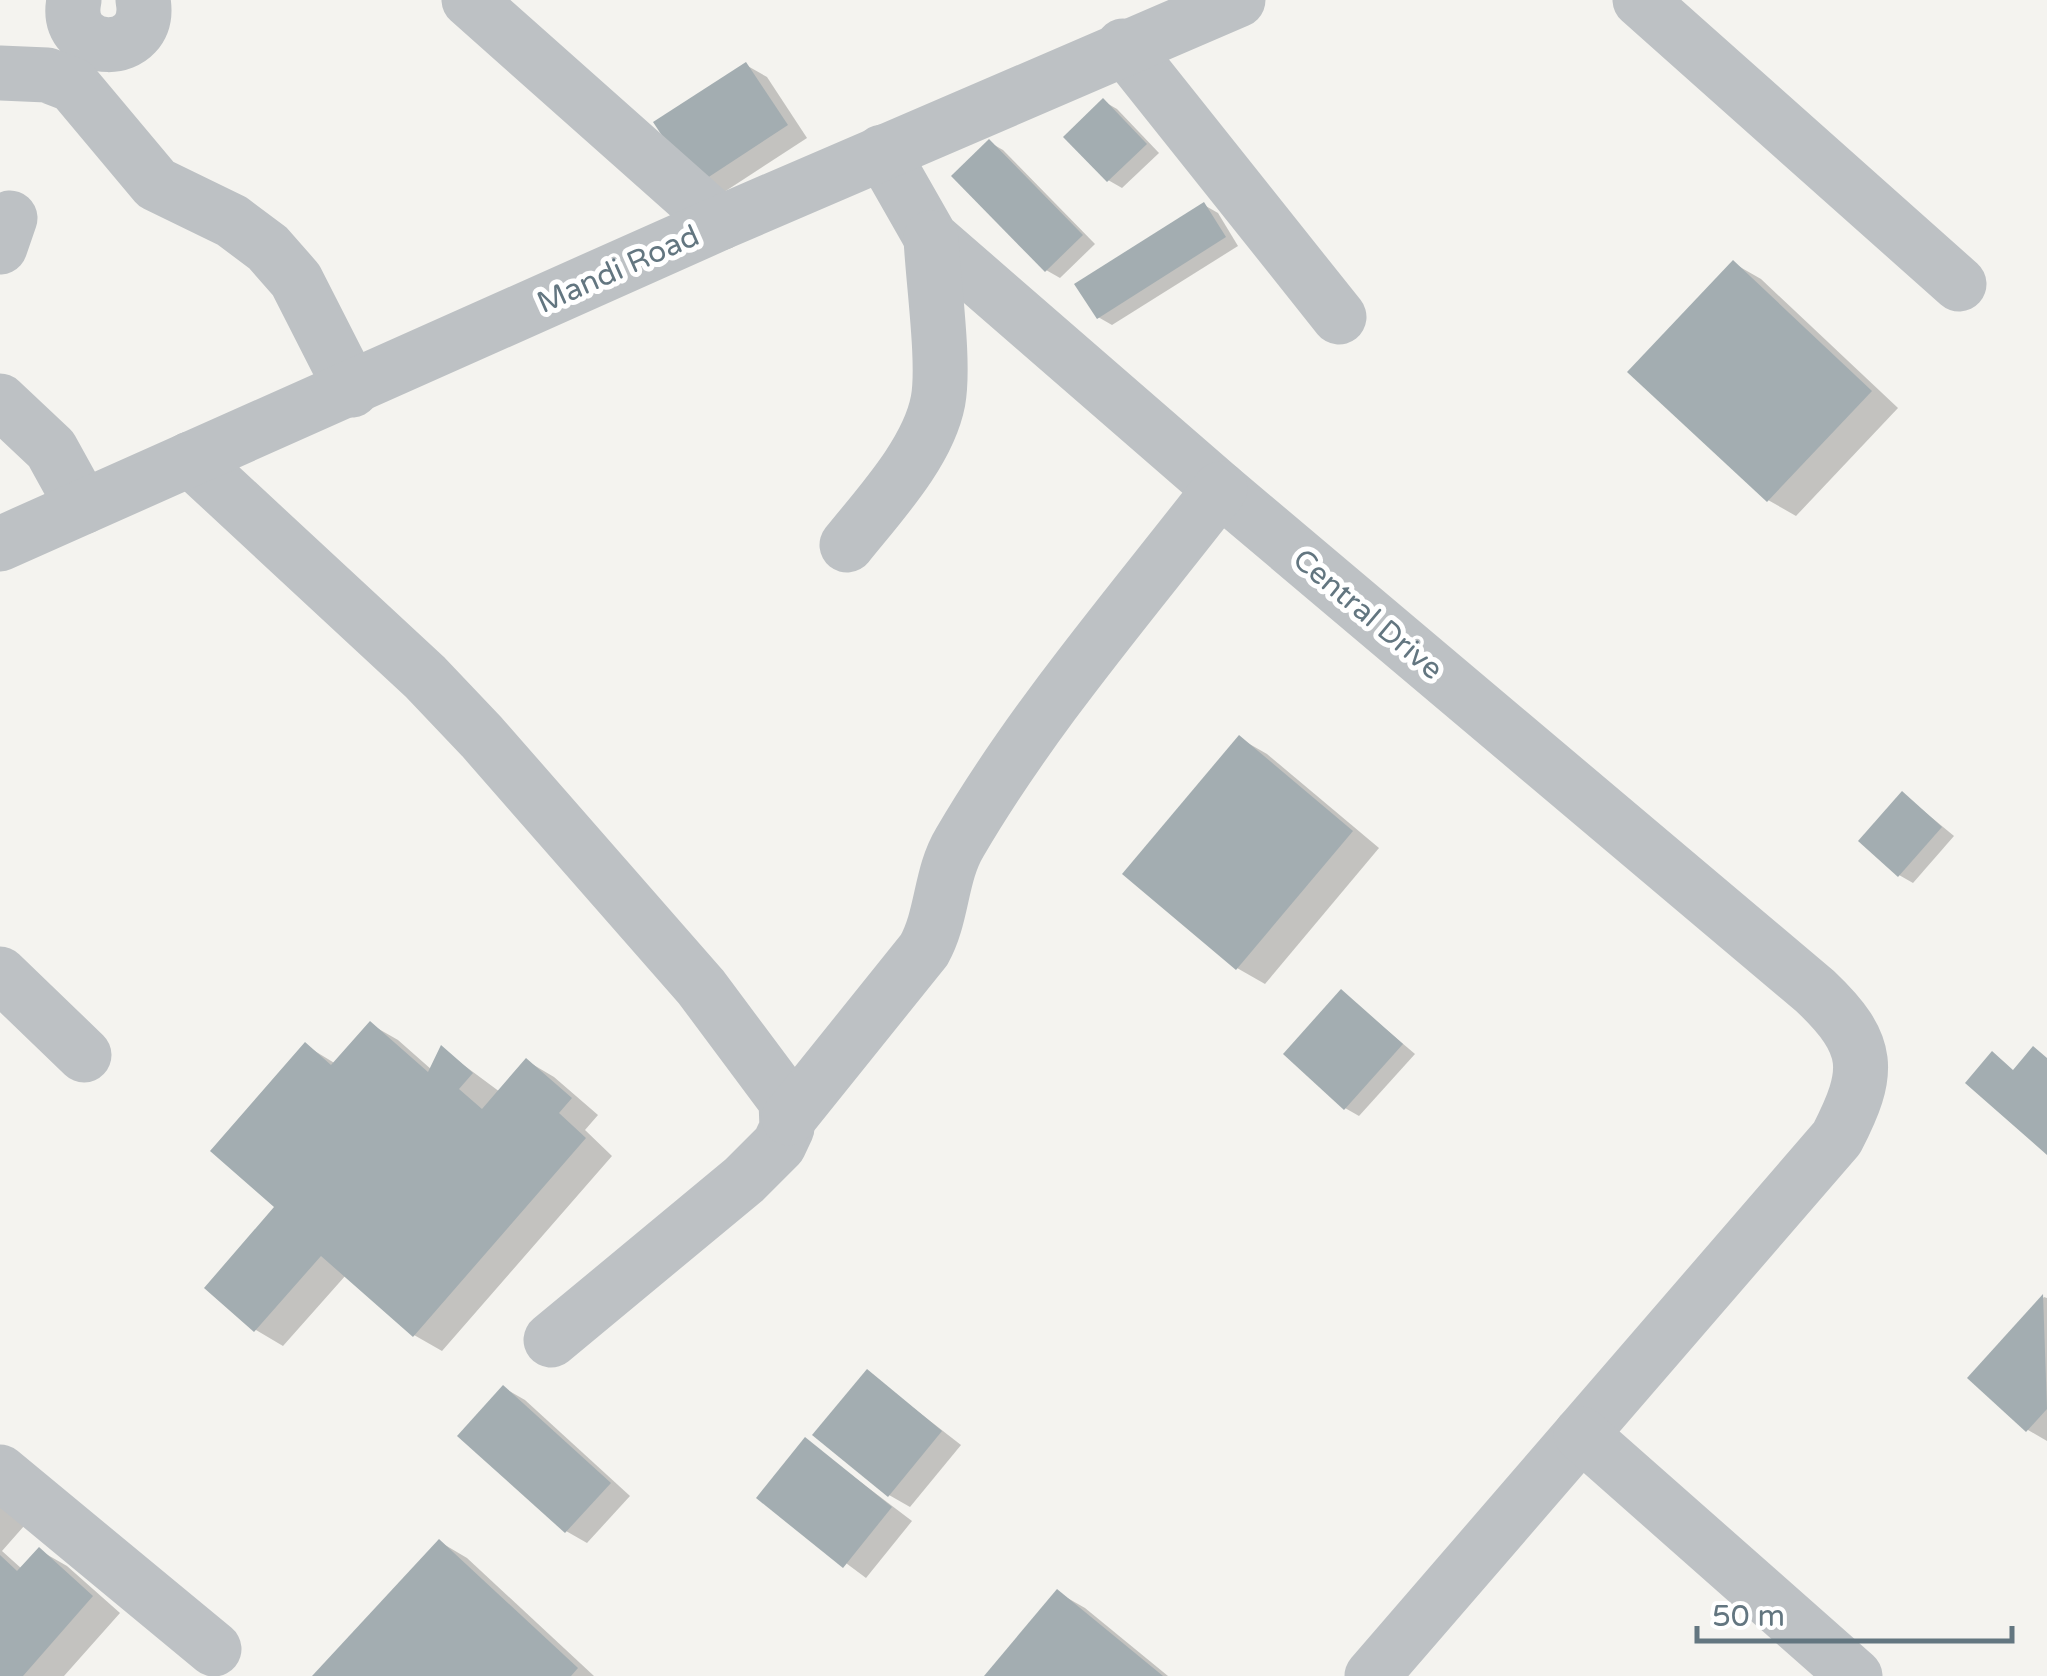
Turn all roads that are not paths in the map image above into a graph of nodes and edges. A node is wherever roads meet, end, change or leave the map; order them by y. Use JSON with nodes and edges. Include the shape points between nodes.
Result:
{"nodes":[{"id":1,"x":142,"y":0,"type":"edge"},
{"id":2,"x":469,"y":0,"type":"edge"},
{"id":3,"x":1238,"y":0,"type":"edge"},
{"id":4,"x":1640,"y":0,"type":"edge"},
{"id":5,"x":1147,"y":24,"type":"edge"},
{"id":6,"x":82,"y":44,"type":"edge"},
{"id":7,"x":0,"y":73,"type":"edge"},
{"id":8,"x":882,"y":152,"type":"junction"},
{"id":9,"x":720,"y":223,"type":"junction"},
{"id":10,"x":932,"y":238,"type":"junction"},
{"id":11,"x":1960,"y":284,"type":"dead end"},
{"id":12,"x":1339,"y":317,"type":"dead end"},
{"id":13,"x":352,"y":390,"type":"junction"},
{"id":14,"x":0,"y":401,"type":"edge"},
{"id":15,"x":190,"y":459,"type":"junction"},
{"id":16,"x":1220,"y":490,"type":"junction"},
{"id":17,"x":83,"y":507,"type":"junction"},
{"id":18,"x":0,"y":544,"type":"edge"},
{"id":19,"x":846,"y":545,"type":"dead end"},
{"id":20,"x":0,"y":974,"type":"edge"},
{"id":21,"x":84,"y":1055,"type":"dead end"},
{"id":22,"x":788,"y":1118,"type":"junction"},
{"id":23,"x":552,"y":1340,"type":"dead end"},
{"id":24,"x":1581,"y":1434,"type":"junction"},
{"id":25,"x":0,"y":1472,"type":"edge"},
{"id":26,"x":214,"y":1650,"type":"dead end"},
{"id":27,"x":1372,"y":1676,"type":"edge"},
{"id":28,"x":1854,"y":1676,"type":"edge"}],
"edges":[{"from":1,"to":6,"type":"street","via":[[143,20],[131,40],[109,47]]},
{"from":2,"to":9,"type":"street"},
{"from":3,"to":5,"type":"street","name":"Mandi Road"},
{"from":4,"to":11,"type":"street"},
{"from":5,"to":8,"type":"street","name":"Mandi Road"},
{"from":5,"to":12,"type":"street"},
{"from":6,"to":7,"type":"street","via":[[47,76]]},
{"from":6,"to":13,"type":"street","via":[[156,184],[232,221],[268,248],[296,280]]},
{"from":8,"to":9,"type":"street","name":"Mandi Road"},
{"from":8,"to":10,"type":"street","name":"Central Drive"},
{"from":9,"to":13,"type":"street","name":"Mandi Road"},
{"from":10,"to":16,"type":"street","name":"Central Drive"},
{"from":10,"to":19,"type":"street","via":[[936,411]]},
{"from":13,"to":15,"type":"street","name":"Mandi Road"},
{"from":14,"to":17,"type":"street","via":[[51,449]]},
{"from":15,"to":17,"type":"street","name":"Mandi Road"},
{"from":15,"to":22,"type":"street","via":[[425,677],[522,781],[701,987],[778,1086]]},
{"from":16,"to":22,"type":"street","via":[[1022,746],[950,859],[935,930],[924,950]]},
{"from":16,"to":24,"type":"street","name":"Central Drive","via":[[1816,991],[1861,1051],[1862,1086],[1837,1138]]},
{"from":17,"to":18,"type":"street","name":"Mandi Road"},
{"from":20,"to":21,"type":"street"},
{"from":22,"to":23,"type":"street","via":[[779,1146],[744,1180]]},
{"from":24,"to":27,"type":"street"},
{"from":24,"to":28,"type":"street"},
{"from":25,"to":26,"type":"street"}]}
